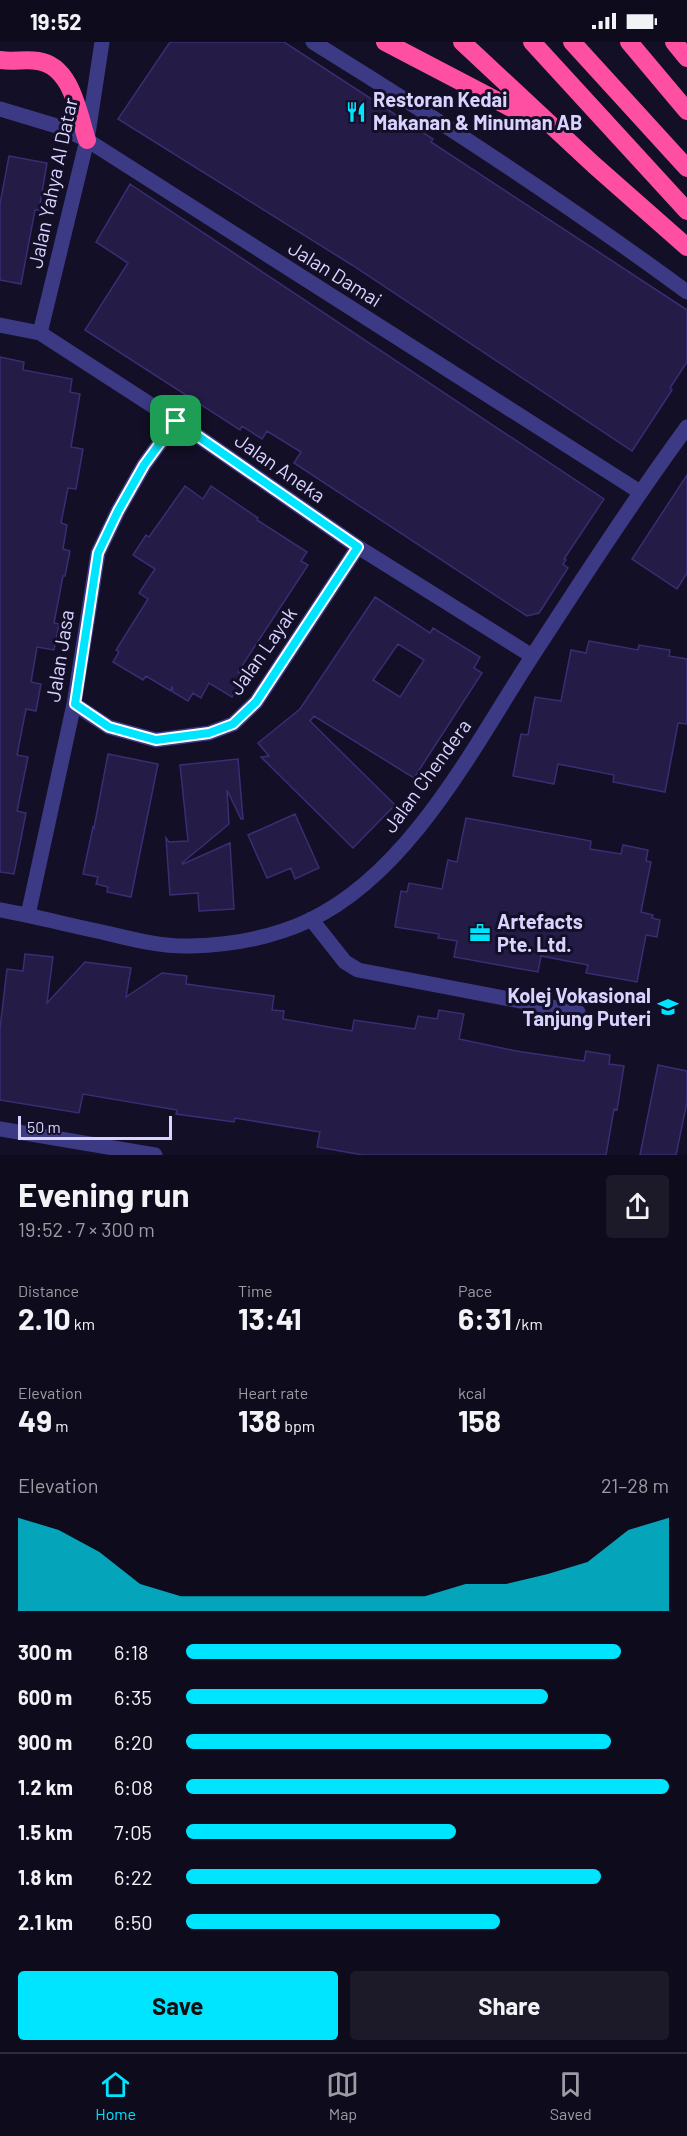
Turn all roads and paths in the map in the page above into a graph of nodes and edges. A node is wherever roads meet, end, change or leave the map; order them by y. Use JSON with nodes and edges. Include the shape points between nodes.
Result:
{"nodes":[{"id":1,"x":102,"y":42,"type":"edge"},
{"id":2,"x":313,"y":42,"type":"edge"},
{"id":3,"x":386,"y":42,"type":"edge"},
{"id":4,"x":462,"y":42,"type":"edge"},
{"id":5,"x":532,"y":42,"type":"edge"},
{"id":6,"x":572,"y":42,"type":"edge"},
{"id":7,"x":629,"y":42,"type":"edge"},
{"id":8,"x":674,"y":42,"type":"edge"},
{"id":9,"x":687,"y":58,"type":"edge"},
{"id":10,"x":0,"y":60,"type":"edge"},
{"id":11,"x":0,"y":109,"type":"edge"},
{"id":12,"x":687,"y":111,"type":"edge"},
{"id":13,"x":560,"y":133,"type":"junction"},
{"id":14,"x":87,"y":140,"type":"junction"},
{"id":15,"x":687,"y":168,"type":"edge"},
{"id":16,"x":687,"y":211,"type":"edge"},
{"id":17,"x":687,"y":247,"type":"edge"},
{"id":18,"x":687,"y":292,"type":"edge"},
{"id":19,"x":0,"y":326,"type":"edge"},
{"id":20,"x":40,"y":333,"type":"junction"},
{"id":21,"x":176,"y":421,"type":"junction"},
{"id":22,"x":687,"y":427,"type":"edge"},
{"id":23,"x":640,"y":492,"type":"junction"},
{"id":24,"x":358,"y":547,"type":"junction"},
{"id":25,"x":532,"y":656,"type":"junction"},
{"id":26,"x":75,"y":704,"type":"junction"},
{"id":27,"x":0,"y":910,"type":"edge"},
{"id":28,"x":28,"y":915,"type":"junction"},
{"id":29,"x":311,"y":919,"type":"junction"},
{"id":30,"x":578,"y":1012,"type":"dead end"},
{"id":31,"x":0,"y":1129,"type":"edge"},
{"id":32,"x":79,"y":1149,"type":"edge"},
{"id":33,"x":155,"y":1155,"type":"edge"}],
"edges":[{"from":1,"to":14,"type":"street","name":"Jalan Yahya Al Datar"},
{"from":2,"to":18,"type":"street","via":[[601,228]]},
{"from":3,"to":13,"type":"highway"},
{"from":4,"to":13,"type":"highway"},
{"from":5,"to":16,"type":"highway"},
{"from":6,"to":15,"type":"highway"},
{"from":7,"to":12,"type":"highway"},
{"from":8,"to":9,"type":"highway"},
{"from":10,"to":14,"type":"highway","via":[[38,60],[54,66],[72,91]]},
{"from":11,"to":14,"type":"street","name":"Jalan Damai","via":[[60,127]]},
{"from":13,"to":17,"type":"highway"},
{"from":14,"to":20,"type":"street","name":"Jalan Yahya Al Datar"},
{"from":14,"to":23,"type":"street","name":"Jalan Damai"},
{"from":19,"to":20,"type":"street","name":"Jalan Aneka"},
{"from":20,"to":21,"type":"street","name":"Jalan Aneka"},
{"from":21,"to":24,"type":"street","name":"Jalan Aneka"},
{"from":21,"to":26,"type":"street","name":"Jalan Jasa","via":[[144,465],[98,553]]},
{"from":22,"to":23,"type":"street","name":"Jalan Chendera"},
{"from":23,"to":25,"type":"street","name":"Jalan Chendera"},
{"from":24,"to":25,"type":"street","name":"Jalan Aneka"},
{"from":24,"to":26,"type":"street","name":"Jalan Layak","via":[[256,702],[233,724],[209,733],[156,740],[109,727]]},
{"from":25,"to":29,"type":"street","name":"Jalan Chendera","via":[[451,785],[396,854],[357,890]]},
{"from":26,"to":28,"type":"street","name":"Jalan Jasa"},
{"from":27,"to":28,"type":"street","name":"Jalan Chendera"},
{"from":28,"to":29,"type":"street","name":"Jalan Chendera","via":[[146,943],[190,946],[264,936]]},
{"from":29,"to":30,"type":"street","via":[[345,962],[358,970]]},
{"from":31,"to":32,"type":"street"},
{"from":32,"to":33,"type":"street"}]}
